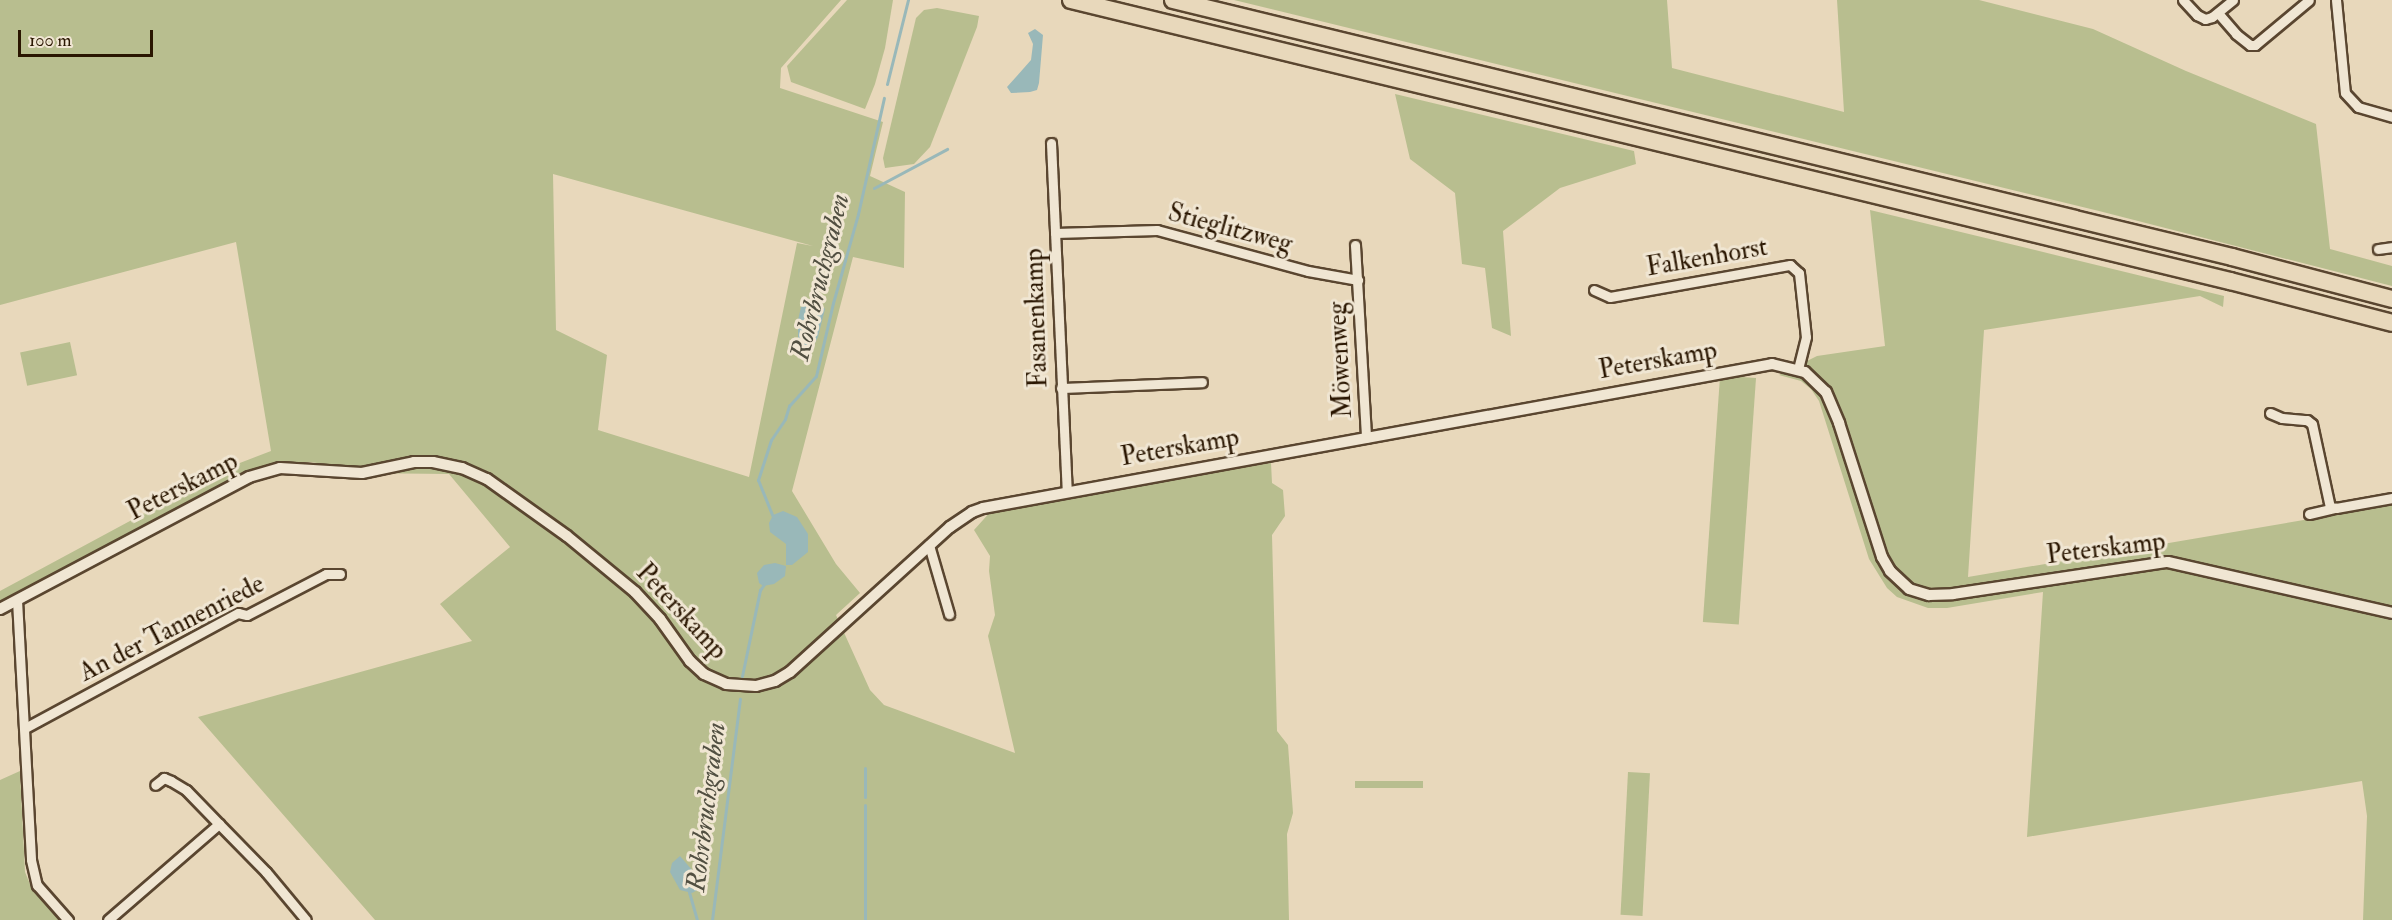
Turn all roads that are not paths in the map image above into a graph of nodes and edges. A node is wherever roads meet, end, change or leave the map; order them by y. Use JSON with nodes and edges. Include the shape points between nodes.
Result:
{"nodes":[{"id":1,"x":1071,"y":0,"type":"edge"},
{"id":2,"x":1173,"y":0,"type":"edge"},
{"id":3,"x":2183,"y":0,"type":"edge"},
{"id":4,"x":2233,"y":0,"type":"edge"},
{"id":5,"x":2309,"y":0,"type":"edge"},
{"id":6,"x":2336,"y":0,"type":"edge"},
{"id":7,"x":2218,"y":13,"type":"junction"},
{"id":8,"x":2392,"y":117,"type":"edge"},
{"id":9,"x":1051,"y":143,"type":"dead end"},
{"id":10,"x":1055,"y":234,"type":"junction"},
{"id":11,"x":1355,"y":245,"type":"dead end"},
{"id":12,"x":2392,"y":247,"type":"edge"},
{"id":13,"x":2378,"y":249,"type":"dead end"},
{"id":14,"x":1358,"y":280,"type":"junction"},
{"id":15,"x":1594,"y":290,"type":"dead end"},
{"id":16,"x":2392,"y":299,"type":"edge"},
{"id":17,"x":2392,"y":323,"type":"edge"},
{"id":18,"x":1798,"y":369,"type":"junction"},
{"id":19,"x":1202,"y":382,"type":"dead end"},
{"id":20,"x":1061,"y":388,"type":"junction"},
{"id":21,"x":2270,"y":413,"type":"dead end"},
{"id":22,"x":1366,"y":438,"type":"junction"},
{"id":23,"x":1067,"y":492,"type":"junction"},
{"id":24,"x":2392,"y":498,"type":"edge"},
{"id":25,"x":2336,"y":508,"type":"junction"},
{"id":26,"x":2309,"y":514,"type":"dead end"},
{"id":27,"x":929,"y":545,"type":"junction"},
{"id":28,"x":340,"y":574,"type":"dead end"},
{"id":29,"x":17,"y":600,"type":"junction"},
{"id":30,"x":0,"y":609,"type":"edge"},
{"id":31,"x":2392,"y":613,"type":"edge"},
{"id":32,"x":949,"y":614,"type":"dead end"},
{"id":33,"x":25,"y":728,"type":"junction"},
{"id":34,"x":155,"y":785,"type":"dead end"},
{"id":35,"x":219,"y":824,"type":"junction"},
{"id":36,"x":68,"y":920,"type":"edge"},
{"id":37,"x":108,"y":920,"type":"edge"},
{"id":38,"x":306,"y":920,"type":"edge"}],
"edges":[{"from":1,"to":17,"type":"highway"},
{"from":2,"to":16,"type":"highway"},
{"from":3,"to":7,"type":"street","via":[[2201,18]]},
{"from":4,"to":7,"type":"street"},
{"from":5,"to":7,"type":"street","via":[[2255,45],[2236,34]]},
{"from":6,"to":8,"type":"street","via":[[2345,93],[2358,107]]},
{"from":9,"to":10,"type":"street","name":"Fasanenkamp"},
{"from":10,"to":14,"type":"street","name":"Stieglitzweg","via":[[1157,230],[1308,271]]},
{"from":10,"to":20,"type":"street","name":"Fasanenkamp"},
{"from":11,"to":14,"type":"street","name":"Möwenweg"},
{"from":12,"to":13,"type":"street"},
{"from":14,"to":22,"type":"street","name":"Möwenweg"},
{"from":15,"to":18,"type":"street","name":"Falkenhorst","via":[[1610,297],[1790,265],[1799,273],[1806,337]]},
{"from":18,"to":22,"type":"street","name":"Peterskamp","via":[[1772,364],[1753,366]]},
{"from":18,"to":31,"type":"street","name":"Peterskamp","via":[[1816,381],[1830,399],[1882,557],[1909,589],[1929,595],[1953,594],[2168,562]]},
{"from":19,"to":20,"type":"street"},
{"from":20,"to":23,"type":"street","name":"Fasanenkamp"},
{"from":21,"to":25,"type":"street","via":[[2310,422],[2327,505]]},
{"from":22,"to":23,"type":"street","name":"Peterskamp"},
{"from":23,"to":27,"type":"street","name":"Peterskamp","via":[[972,512]]},
{"from":24,"to":25,"type":"street"},
{"from":25,"to":26,"type":"street"},
{"from":27,"to":29,"type":"street","name":"Peterskamp","via":[[790,672],[765,684],[747,686],[712,679],[696,668],[635,592],[567,536],[487,479],[433,462],[362,473],[280,468],[249,477]]},
{"from":27,"to":32,"type":"street"},
{"from":28,"to":33,"type":"street","name":"An der Tannenriede","via":[[326,574],[247,615],[238,613]]},
{"from":29,"to":30,"type":"street","name":"Peterskamp"},
{"from":29,"to":33,"type":"street"},
{"from":33,"to":36,"type":"street","via":[[31,860],[37,885]]},
{"from":34,"to":35,"type":"street","via":[[164,778],[186,790]]},
{"from":35,"to":37,"type":"street"},
{"from":35,"to":38,"type":"street"}]}
